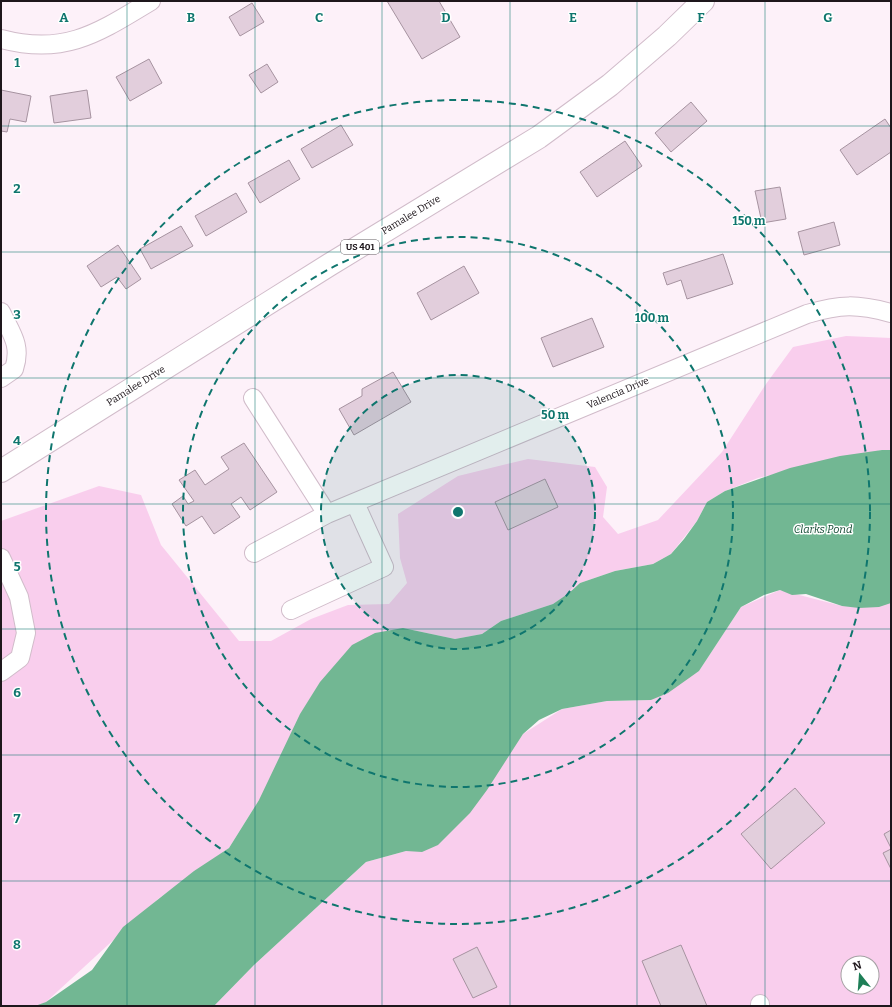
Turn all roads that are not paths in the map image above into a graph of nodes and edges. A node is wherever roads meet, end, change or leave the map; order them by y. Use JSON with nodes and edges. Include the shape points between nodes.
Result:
{"nodes":[{"id":1,"x":151,"y":1,"type":"edge"},
{"id":2,"x":703,"y":1,"type":"edge"},
{"id":3,"x":1,"y":39,"type":"edge"},
{"id":4,"x":1,"y":312,"type":"edge"},
{"id":5,"x":891,"y":313,"type":"edge"},
{"id":6,"x":1,"y":378,"type":"edge"},
{"id":7,"x":252,"y":398,"type":"dead end"},
{"id":8,"x":1,"y":471,"type":"edge"},
{"id":9,"x":355,"y":503,"type":"junction"},
{"id":10,"x":327,"y":514,"type":"junction"},
{"id":11,"x":254,"y":553,"type":"dead end"},
{"id":12,"x":1,"y":558,"type":"edge"},
{"id":13,"x":291,"y":610,"type":"dead end"},
{"id":14,"x":1,"y":672,"type":"edge"}],
"edges":[{"from":1,"to":3,"type":"street","via":[[104,30],[68,43],[43,46],[18,44]]},
{"from":2,"to":8,"type":"main road","name":"Pamalee Drive","number":"US 401","via":[[610,85],[539,137],[329,265]]},
{"from":4,"to":6,"type":"street","via":[[17,343],[18,351],[14,369]]},
{"from":5,"to":9,"type":"street","name":"Valencia Drive","via":[[856,305],[831,307],[806,314]]},
{"from":7,"to":10,"type":"street"},
{"from":9,"to":10,"type":"street","name":"Valencia Drive"},
{"from":9,"to":13,"type":"street","via":[[384,567]]},
{"from":10,"to":11,"type":"street","name":"Valencia Drive"},
{"from":12,"to":14,"type":"street","via":[[19,597],[26,633],[20,658]]}]}
